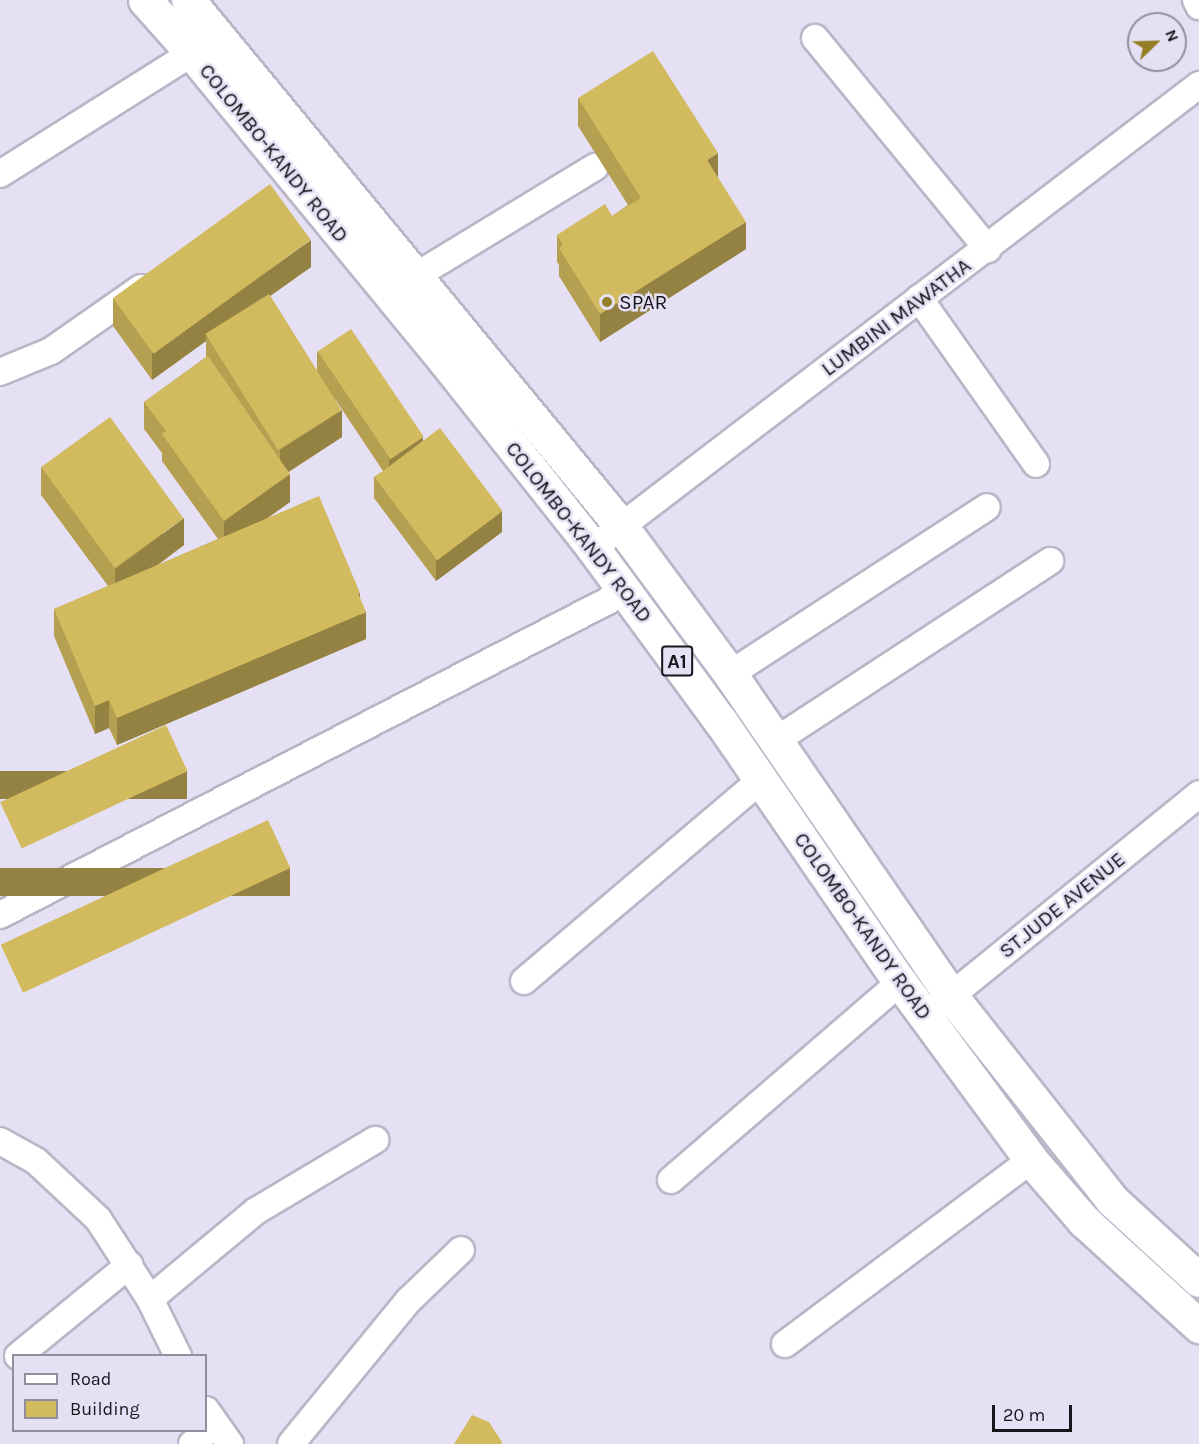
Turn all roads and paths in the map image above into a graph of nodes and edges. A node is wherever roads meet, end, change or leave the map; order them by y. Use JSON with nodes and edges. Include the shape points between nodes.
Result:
{"nodes":[{"id":1,"x":188,"y":0,"type":"edge"},
{"id":2,"x":1197,"y":0,"type":"edge"},
{"id":3,"x":152,"y":2,"type":"edge"},
{"id":4,"x":1199,"y":6,"type":"edge"},
{"id":5,"x":815,"y":38,"type":"dead end"},
{"id":6,"x":192,"y":53,"type":"junction"},
{"id":7,"x":1199,"y":85,"type":"edge"},
{"id":8,"x":595,"y":167,"type":"dead end"},
{"id":9,"x":0,"y":174,"type":"edge"},
{"id":10,"x":988,"y":249,"type":"junction"},
{"id":11,"x":164,"y":272,"type":"edge"},
{"id":12,"x":414,"y":277,"type":"junction"},
{"id":13,"x":919,"y":298,"type":"junction"},
{"id":14,"x":0,"y":372,"type":"edge"},
{"id":15,"x":1036,"y":464,"type":"dead end"},
{"id":16,"x":987,"y":507,"type":"dead end"},
{"id":17,"x":621,"y":526,"type":"junction"},
{"id":18,"x":592,"y":548,"type":"junction"},
{"id":19,"x":1050,"y":561,"type":"dead end"},
{"id":20,"x":625,"y":592,"type":"junction"},
{"id":21,"x":730,"y":674,"type":"junction"},
{"id":22,"x":775,"y":741,"type":"junction"},
{"id":23,"x":761,"y":780,"type":"junction"},
{"id":24,"x":1199,"y":794,"type":"edge"},
{"id":25,"x":0,"y":915,"type":"edge"},
{"id":26,"x":524,"y":981,"type":"dead end"},
{"id":27,"x":900,"y":982,"type":"junction"},
{"id":28,"x":951,"y":996,"type":"junction"},
{"id":29,"x":926,"y":1016,"type":"junction"},
{"id":30,"x":375,"y":1140,"type":"dead end"},
{"id":31,"x":0,"y":1141,"type":"edge"},
{"id":32,"x":1031,"y":1160,"type":"junction"},
{"id":33,"x":671,"y":1180,"type":"dead end"},
{"id":34,"x":460,"y":1250,"type":"dead end"},
{"id":35,"x":129,"y":1265,"type":"junction"},
{"id":36,"x":1199,"y":1280,"type":"edge"},
{"id":37,"x":150,"y":1299,"type":"junction"},
{"id":38,"x":1199,"y":1326,"type":"edge"},
{"id":39,"x":785,"y":1344,"type":"dead end"},
{"id":40,"x":20,"y":1354,"type":"edge"},
{"id":41,"x":177,"y":1354,"type":"edge"},
{"id":42,"x":12,"y":1361,"type":"edge"},
{"id":43,"x":0,"y":1371,"type":"edge"},
{"id":44,"x":217,"y":1426,"type":"edge"},
{"id":45,"x":192,"y":1444,"type":"edge"},
{"id":46,"x":291,"y":1444,"type":"edge"}],
"edges":[{"from":1,"to":12,"type":"highway","name":"COLOMBO-KANDY ROAD","number":"A1"},
{"from":2,"to":4,"type":"street"},
{"from":3,"to":6,"type":"highway","name":"COLOMBO-KANDY ROAD","number":"A1"},
{"from":5,"to":10,"type":"street"},
{"from":6,"to":9,"type":"street"},
{"from":6,"to":18,"type":"highway","name":"COLOMBO-KANDY ROAD","number":"A1","via":[[282,180]]},
{"from":7,"to":10,"type":"street","name":"LUMBINI MAWATHA"},
{"from":8,"to":12,"type":"street"},
{"from":10,"to":13,"type":"street","name":"LUMBINI MAWATHA"},
{"from":11,"to":14,"type":"street","via":[[51,351]]},
{"from":12,"to":17,"type":"highway","name":"COLOMBO-KANDY ROAD","number":"A1"},
{"from":13,"to":15,"type":"street"},
{"from":13,"to":17,"type":"street","name":"LUMBINI MAWATHA"},
{"from":16,"to":21,"type":"street"},
{"from":17,"to":18,"type":"street","name":"LUMBINI MAWATHA"},
{"from":17,"to":21,"type":"highway","name":"COLOMBO-KANDY ROAD","number":"A1"},
{"from":18,"to":20,"type":"highway","name":"COLOMBO-KANDY ROAD","number":"A1"},
{"from":19,"to":22,"type":"street"},
{"from":20,"to":23,"type":"highway","name":"COLOMBO-KANDY ROAD","number":"A1"},
{"from":20,"to":25,"type":"street"},
{"from":21,"to":22,"type":"highway","name":"COLOMBO-KANDY ROAD","number":"A1"},
{"from":22,"to":28,"type":"highway","name":"COLOMBO-KANDY ROAD","number":"A1"},
{"from":23,"to":26,"type":"street"},
{"from":23,"to":27,"type":"highway","name":"COLOMBO-KANDY ROAD","number":"A1"},
{"from":24,"to":28,"type":"street","name":"ST.JUDE AVENUE"},
{"from":27,"to":29,"type":"highway","name":"COLOMBO-KANDY ROAD","number":"A1"},
{"from":27,"to":33,"type":"street"},
{"from":28,"to":29,"type":"street","name":"ST.JUDE AVENUE"},
{"from":28,"to":36,"type":"highway","name":"COLOMBO-KANDY ROAD","number":"A1","via":[[1112,1200]]},
{"from":29,"to":32,"type":"highway","name":"COLOMBO-KANDY ROAD","number":"A1"},
{"from":30,"to":37,"type":"street","via":[[256,1211]]},
{"from":31,"to":35,"type":"street","via":[[36,1161],[98,1219]]},
{"from":32,"to":38,"type":"highway","name":"COLOMBO-KANDY ROAD","number":"A1","via":[[1084,1221]]},
{"from":32,"to":39,"type":"street"},
{"from":34,"to":46,"type":"street","via":[[409,1300]]},
{"from":35,"to":37,"type":"street"},
{"from":35,"to":40,"type":"street"},
{"from":37,"to":41,"type":"street"},
{"from":42,"to":43,"type":"street"},
{"from":44,"to":45,"type":"street"}]}
